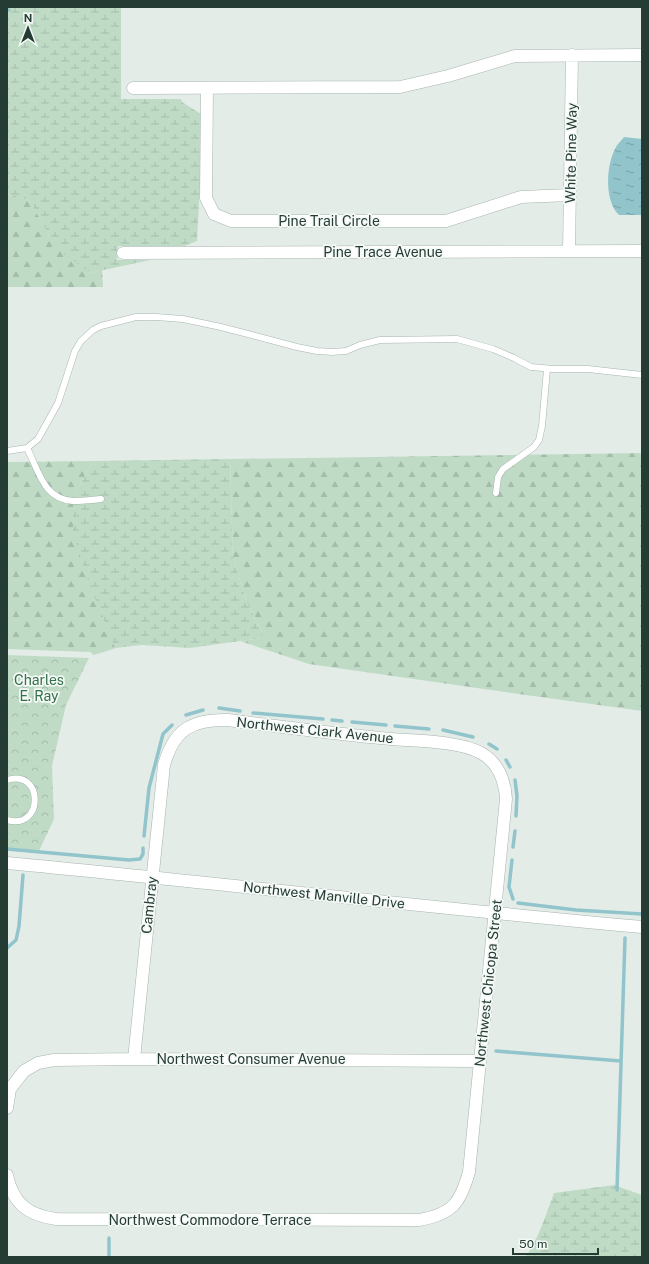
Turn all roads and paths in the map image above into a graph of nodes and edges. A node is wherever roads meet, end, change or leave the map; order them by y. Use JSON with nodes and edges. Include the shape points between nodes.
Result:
{"nodes":[{"id":1,"x":572,"y":55,"type":"junction"},
{"id":2,"x":642,"y":55,"type":"edge"},
{"id":3,"x":133,"y":88,"type":"dead end"},
{"id":4,"x":207,"y":88,"type":"junction"},
{"id":5,"x":570,"y":195,"type":"junction"},
{"id":6,"x":569,"y":251,"type":"junction"},
{"id":7,"x":642,"y":251,"type":"edge"},
{"id":8,"x":123,"y":253,"type":"dead end"},
{"id":9,"x":547,"y":369,"type":"junction"},
{"id":10,"x":642,"y":375,"type":"edge"},
{"id":11,"x":27,"y":448,"type":"junction"},
{"id":12,"x":7,"y":451,"type":"edge"},
{"id":13,"x":496,"y":494,"type":"dead end"},
{"id":14,"x":102,"y":499,"type":"dead end"},
{"id":15,"x":474,"y":749,"type":"joint"},
{"id":16,"x":168,"y":751,"type":"joint"},
{"id":17,"x":7,"y":780,"type":"edge"},
{"id":18,"x":7,"y":820,"type":"edge"},
{"id":19,"x":7,"y":863,"type":"edge"},
{"id":20,"x":152,"y":876,"type":"junction"},
{"id":21,"x":495,"y":914,"type":"junction"},
{"id":22,"x":642,"y":927,"type":"edge"},
{"id":23,"x":134,"y":1058,"type":"junction"},
{"id":24,"x":480,"y":1061,"type":"junction"},
{"id":25,"x":7,"y":1108,"type":"edge"},
{"id":26,"x":7,"y":1175,"type":"edge"},
{"id":27,"x":436,"y":1217,"type":"joint"}],
"edges":[{"from":1,"to":2,"type":"street"},
{"from":1,"to":4,"type":"street","via":[[515,56],[400,87]]},
{"from":1,"to":5,"type":"street","name":"White Pine Way"},
{"from":3,"to":4,"type":"street"},
{"from":4,"to":5,"type":"street","name":"Pine Trail Circle","via":[[206,198],[214,214],[232,221],[446,220],[521,197]]},
{"from":5,"to":6,"type":"street","name":"White Pine Way"},
{"from":6,"to":7,"type":"street","name":"Pine Trace Avenue"},
{"from":6,"to":8,"type":"street","name":"Pine Trace Avenue"},
{"from":9,"to":10,"type":"lane","via":[[588,369]]},
{"from":9,"to":11,"type":"lane","via":[[531,367],[493,349],[457,339],[380,340],[346,351],[332,352],[297,347],[183,319],[156,316],[136,318],[101,326],[82,341],[75,351],[58,403],[38,439]]},
{"from":9,"to":13,"type":"lane","via":[[539,440],[534,447],[503,469],[498,477]]},
{"from":11,"to":12,"type":"lane"},
{"from":11,"to":14,"type":"lane","via":[[43,482],[53,495],[74,501]]},
{"from":15,"to":16,"type":"street","name":"Northwest Clark Avenue","via":[[452,744],[214,720],[187,728]]},
{"from":15,"to":21,"type":"street","name":"Northwest Chicopa Street","via":[[494,764],[506,792]]},
{"from":16,"to":20,"type":"street","name":"Cambray","via":[[164,765]]},
{"from":17,"to":18,"type":"lane","via":[[16,778],[27,782],[33,788],[36,800],[34,809],[25,818]]},
{"from":19,"to":20,"type":"street","name":"Northwest Manville Drive"},
{"from":20,"to":21,"type":"street","name":"Northwest Manville Drive"},
{"from":20,"to":23,"type":"street","name":"Cambray"},
{"from":21,"to":22,"type":"street","name":"Northwest Manville Drive"},
{"from":21,"to":24,"type":"street","name":"Northwest Chicopa Street"},
{"from":23,"to":24,"type":"street","name":"Northwest Consumer Avenue"},
{"from":23,"to":25,"type":"street","name":"Northwest Consumer Avenue","via":[[54,1060],[38,1063],[24,1071],[10,1089]]},
{"from":24,"to":27,"type":"street","name":"Northwest Chicopa Street","via":[[469,1172],[464,1190],[449,1210]]},
{"from":26,"to":27,"type":"street","name":"Northwest Commodore Terrace","via":[[16,1200],[30,1212],[56,1219],[419,1220]]}]}
